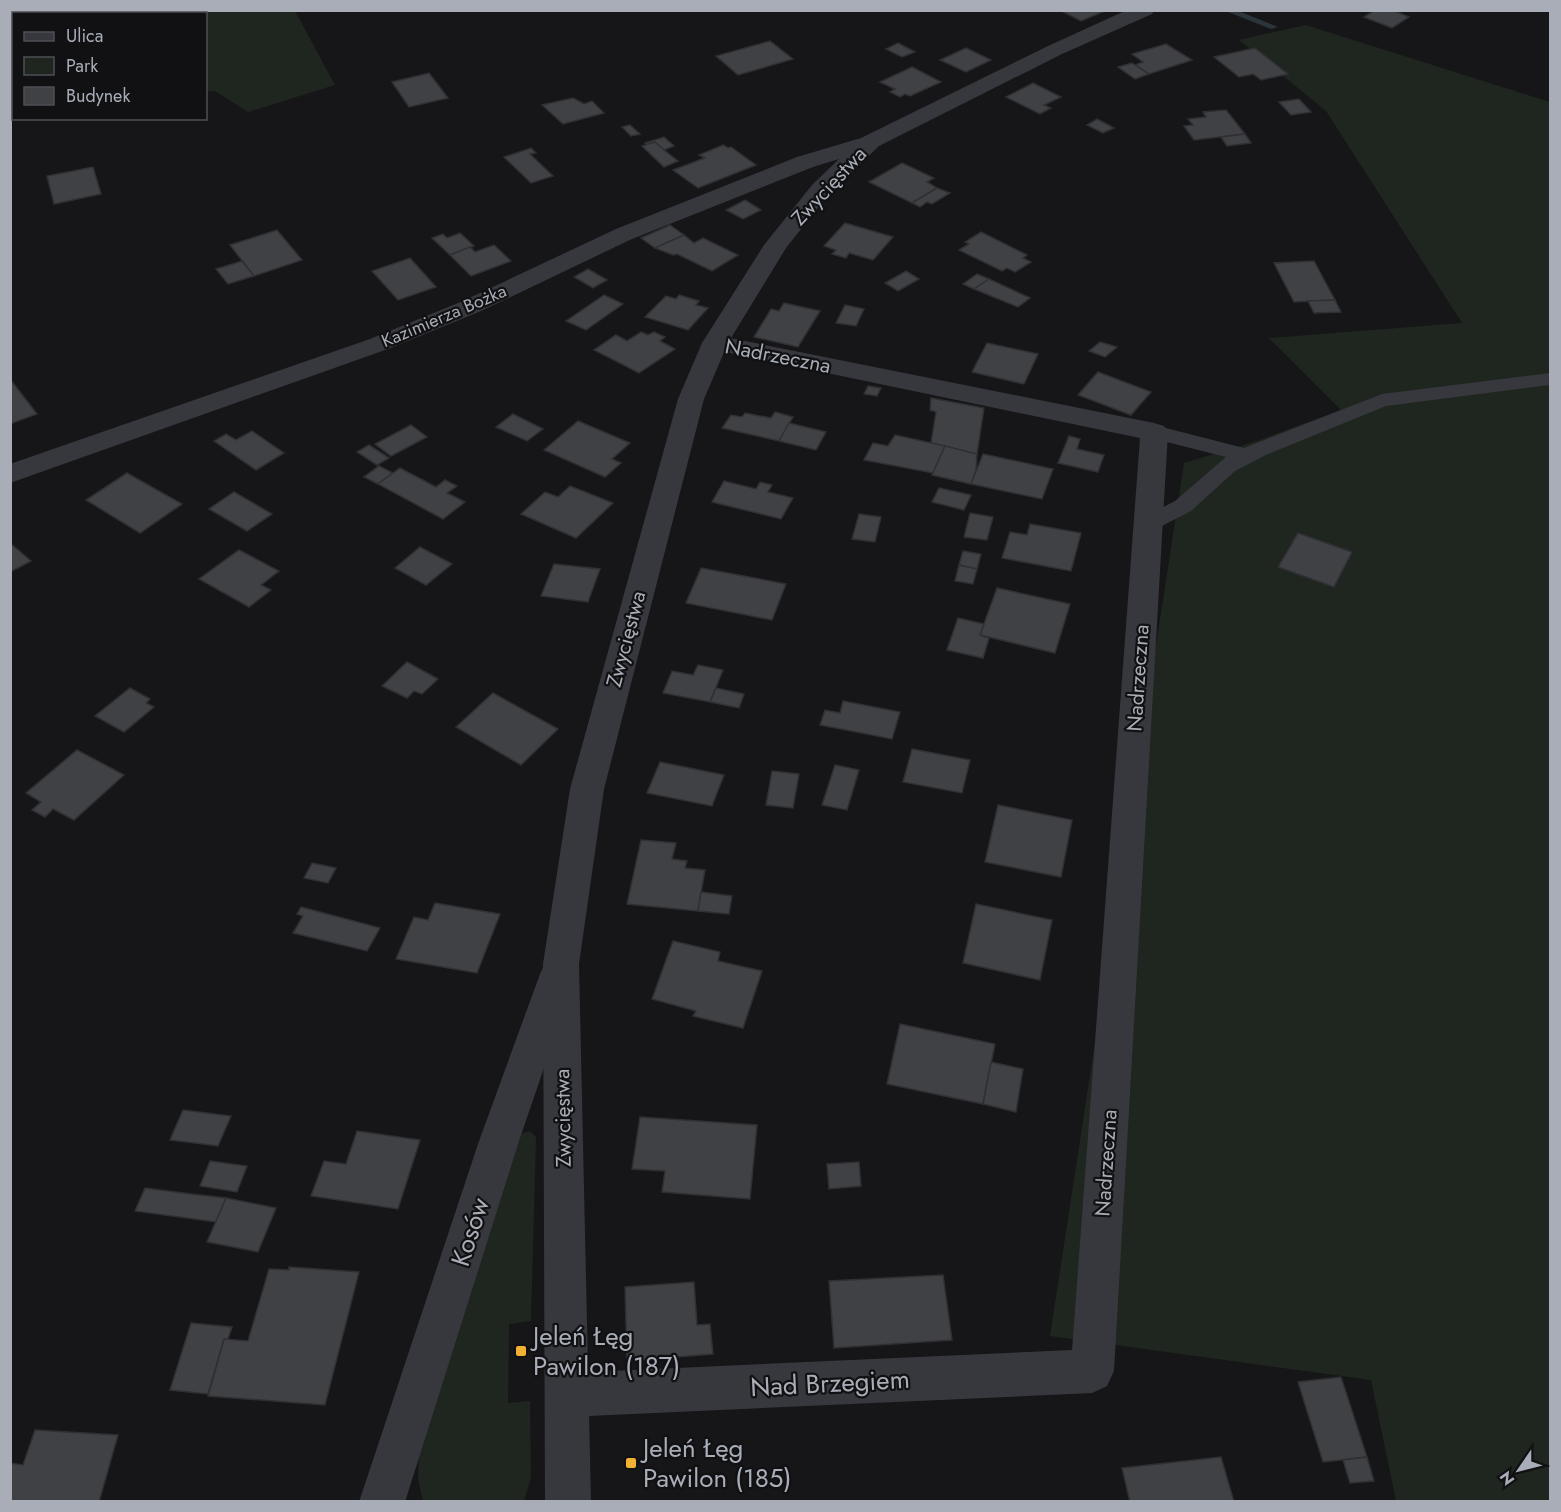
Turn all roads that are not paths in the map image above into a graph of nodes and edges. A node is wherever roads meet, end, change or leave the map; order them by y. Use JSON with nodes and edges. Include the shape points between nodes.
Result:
{"nodes":[{"id":1,"x":1145,"y":10,"type":"edge"},
{"id":2,"x":871,"y":141,"type":"junction"},
{"id":3,"x":715,"y":343,"type":"junction"},
{"id":4,"x":1551,"y":379,"type":"edge"},
{"id":5,"x":1154,"y":432,"type":"junction"},
{"id":6,"x":1247,"y":456,"type":"junction"},
{"id":7,"x":10,"y":474,"type":"edge"},
{"id":8,"x":1148,"y":524,"type":"junction"},
{"id":9,"x":561,"y":964,"type":"junction"},
{"id":10,"x":1092,"y":1371,"type":"joint"},
{"id":11,"x":567,"y":1395,"type":"junction"},
{"id":12,"x":382,"y":1502,"type":"edge"},
{"id":13,"x":568,"y":1502,"type":"edge"}],
"edges":[{"from":1,"to":2,"type":"street","name":"Zwycięstwa"},
{"from":2,"to":3,"type":"street","name":"Zwycięstwa","via":[[820,190],[776,244]]},
{"from":2,"to":7,"type":"street","name":"Kazimierza Bożka","via":[[805,162],[624,234],[472,306],[379,344]]},
{"from":3,"to":5,"type":"street","name":"Nadrzeczna"},
{"from":3,"to":9,"type":"street","name":"Zwycięstwa","via":[[691,399],[587,789]]},
{"from":4,"to":6,"type":"lane","via":[[1382,400]]},
{"from":5,"to":6,"type":"lane"},
{"from":5,"to":8,"type":"street","name":"Nadrzeczna"},
{"from":6,"to":8,"type":"lane","via":[[1227,466],[1183,506]]},
{"from":8,"to":10,"type":"street","name":"Nadrzeczna"},
{"from":9,"to":11,"type":"street","name":"Zwycięstwa"},
{"from":9,"to":12,"type":"street","name":"Kosów"},
{"from":10,"to":11,"type":"street","name":"Nad Brzegiem"},
{"from":11,"to":13,"type":"street","name":"Zwycięstwa"}]}
